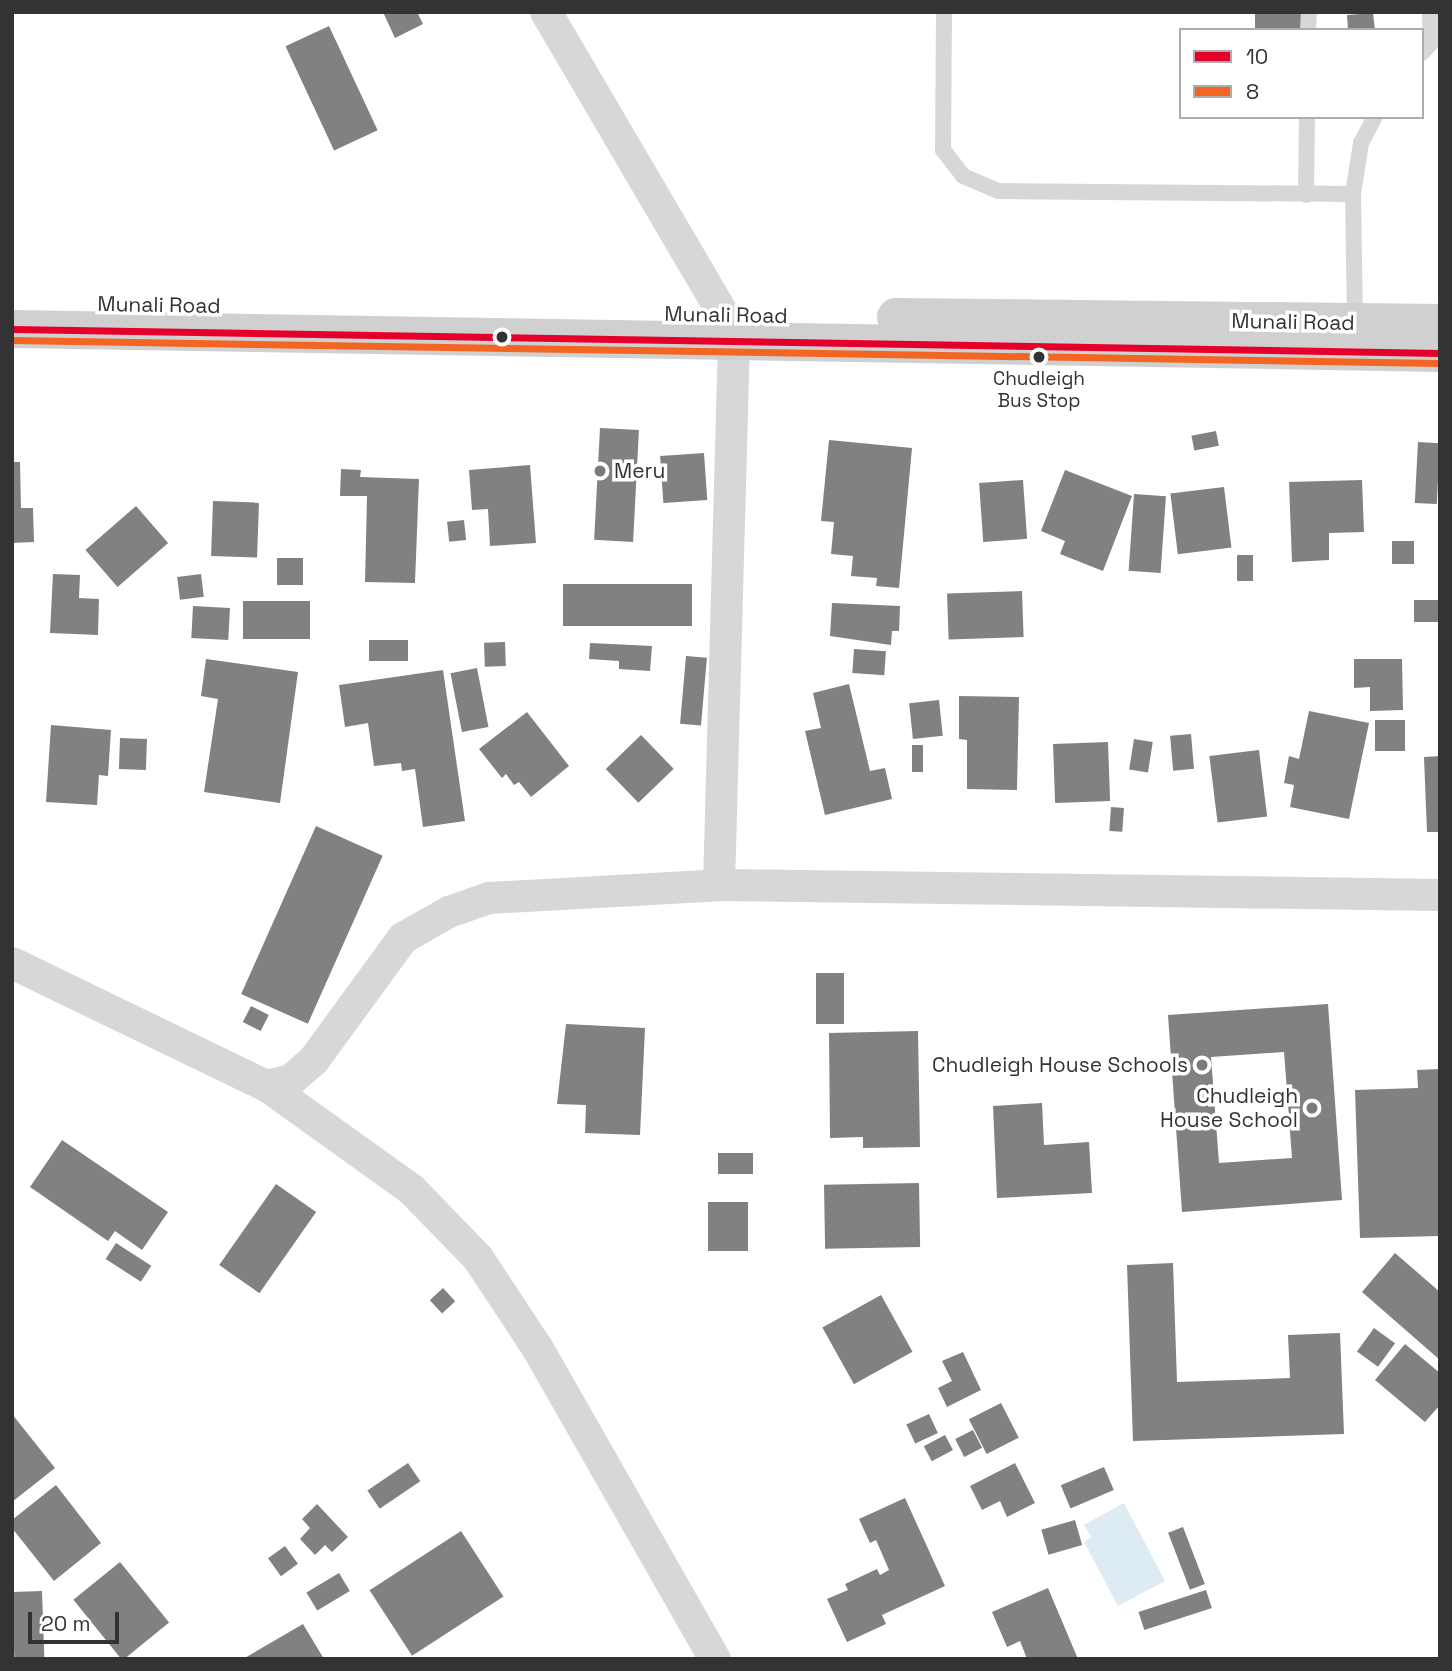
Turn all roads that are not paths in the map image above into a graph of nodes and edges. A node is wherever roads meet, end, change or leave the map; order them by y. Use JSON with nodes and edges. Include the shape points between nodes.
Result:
{"nodes":[{"id":1,"x":546,"y":12,"type":"edge"},
{"id":2,"x":944,"y":12,"type":"edge"},
{"id":3,"x":1430,"y":12,"type":"edge"},
{"id":4,"x":1424,"y":51,"type":"edge"},
{"id":5,"x":1307,"y":119,"type":"edge"},
{"id":6,"x":1375,"y":119,"type":"edge"},
{"id":7,"x":1353,"y":194,"type":"junction"},
{"id":8,"x":1306,"y":195,"type":"junction"},
{"id":9,"x":12,"y":303,"type":"edge"},
{"id":10,"x":1355,"y":322,"type":"junction"},
{"id":11,"x":1440,"y":323,"type":"edge"},
{"id":12,"x":729,"y":328,"type":"junction"},
{"id":13,"x":12,"y":330,"type":"edge"},
{"id":14,"x":1440,"y":353,"type":"edge"},
{"id":15,"x":719,"y":884,"type":"junction"},
{"id":16,"x":1440,"y":895,"type":"edge"},
{"id":17,"x":12,"y":963,"type":"edge"},
{"id":18,"x":267,"y":1086,"type":"junction"},
{"id":19,"x":715,"y":1659,"type":"edge"}],
"edges":[{"from":1,"to":12,"type":"street"},
{"from":2,"to":8,"type":"lane","via":[[943,150],[963,176],[998,191]]},
{"from":3,"to":4,"type":"lane","via":[[1431,43]]},
{"from":5,"to":8,"type":"lane"},
{"from":6,"to":7,"type":"lane","via":[[1361,143]]},
{"from":7,"to":8,"type":"lane"},
{"from":7,"to":10,"type":"lane"},
{"from":9,"to":12,"type":"main road","name":"Munali Road"},
{"from":10,"to":11,"type":"main road","name":"Munali Road"},
{"from":10,"to":12,"type":"main road","name":"Munali Road"},
{"from":12,"to":13,"type":"main road","name":"Munali Road"},
{"from":12,"to":14,"type":"main road","name":"Munali Road"},
{"from":12,"to":15,"type":"street"},
{"from":15,"to":16,"type":"street"},
{"from":15,"to":18,"type":"street","via":[[489,898],[449,912],[403,938],[314,1060],[291,1080]]},
{"from":17,"to":18,"type":"street"},
{"from":18,"to":19,"type":"street","via":[[412,1190],[478,1258],[538,1349]]}]}
